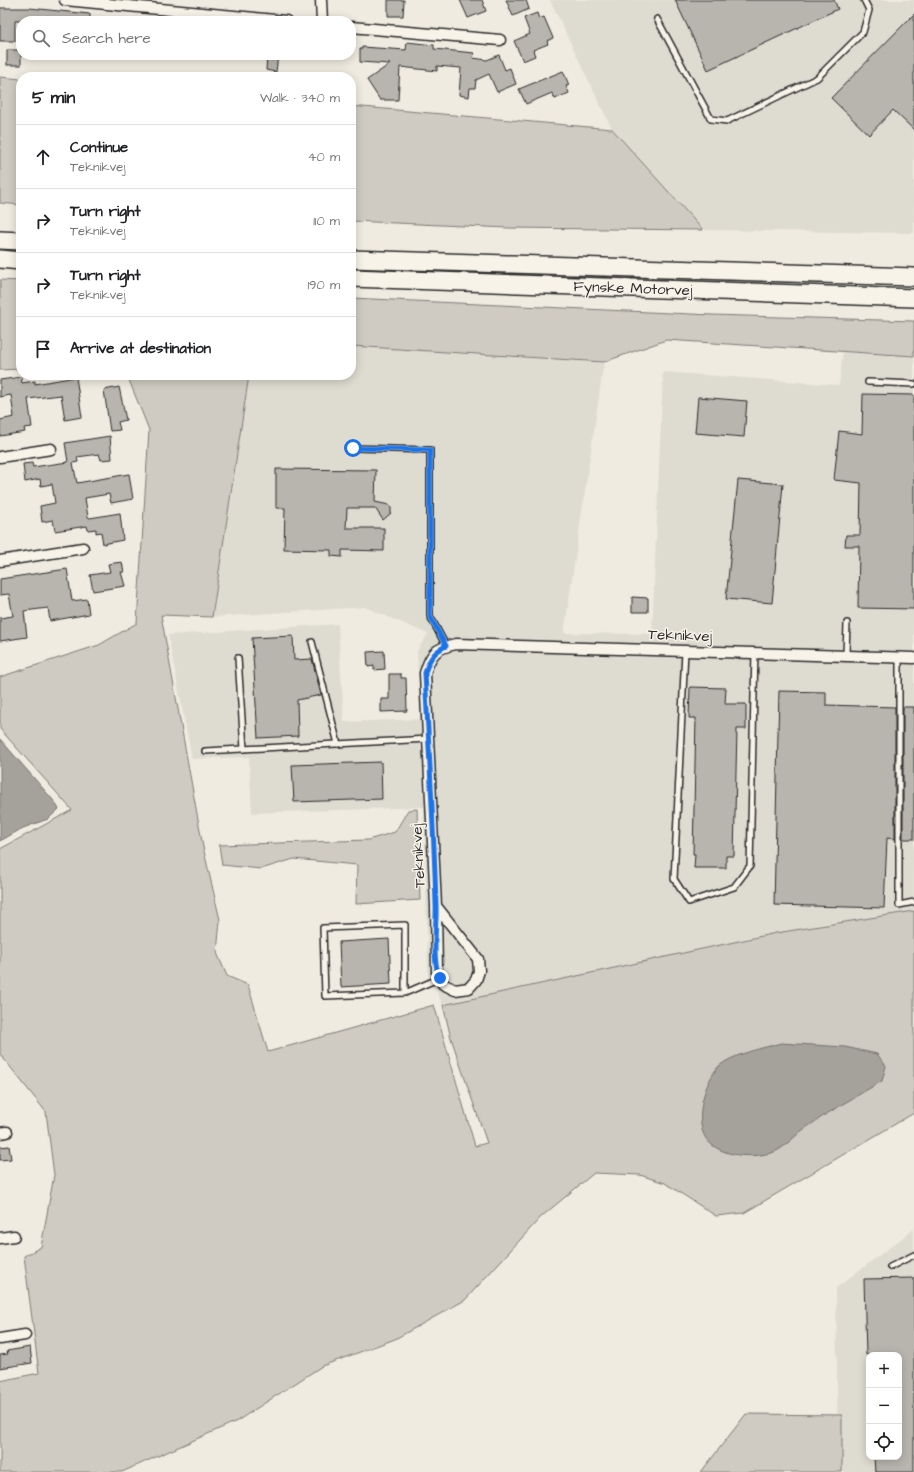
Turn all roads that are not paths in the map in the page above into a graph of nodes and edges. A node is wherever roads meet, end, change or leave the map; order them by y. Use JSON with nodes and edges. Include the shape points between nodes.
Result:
{"nodes":[{"id":1,"x":65,"y":0,"type":"edge"},
{"id":2,"x":321,"y":0,"type":"edge"},
{"id":3,"x":864,"y":0,"type":"edge"},
{"id":4,"x":233,"y":16,"type":"edge"},
{"id":5,"x":322,"y":16,"type":"edge"},
{"id":6,"x":657,"y":19,"type":"dead end"},
{"id":7,"x":356,"y":27,"type":"edge"},
{"id":8,"x":500,"y":40,"type":"dead end"},
{"id":9,"x":0,"y":240,"type":"edge"},
{"id":10,"x":16,"y":241,"type":"edge"},
{"id":11,"x":356,"y":258,"type":"edge"},
{"id":12,"x":0,"y":259,"type":"edge"},
{"id":13,"x":16,"y":261,"type":"edge"},
{"id":14,"x":914,"y":277,"type":"edge"},
{"id":15,"x":356,"y":278,"type":"edge"},
{"id":16,"x":914,"y":298,"type":"edge"},
{"id":17,"x":868,"y":382,"type":"dead end"},
{"id":18,"x":914,"y":384,"type":"edge"},
{"id":19,"x":353,"y":448,"type":"dead end"},
{"id":20,"x":51,"y":449,"type":"dead end"},
{"id":21,"x":0,"y":457,"type":"edge"},
{"id":22,"x":83,"y":548,"type":"dead end"},
{"id":23,"x":0,"y":562,"type":"edge"},
{"id":24,"x":848,"y":623,"type":"dead end"},
{"id":25,"x":312,"y":642,"type":"dead end"},
{"id":26,"x":446,"y":646,"type":"junction"},
{"id":27,"x":685,"y":651,"type":"junction"},
{"id":28,"x":755,"y":652,"type":"junction"},
{"id":29,"x":846,"y":655,"type":"junction"},
{"id":30,"x":898,"y":657,"type":"junction"},
{"id":31,"x":238,"y":658,"type":"dead end"},
{"id":32,"x":914,"y":658,"type":"edge"},
{"id":33,"x":428,"y":740,"type":"junction"},
{"id":34,"x":338,"y":744,"type":"junction"},
{"id":35,"x":244,"y":749,"type":"junction"},
{"id":36,"x":204,"y":751,"type":"dead end"},
{"id":37,"x":914,"y":902,"type":"edge"},
{"id":38,"x":436,"y":906,"type":"junction"},
{"id":39,"x":440,"y":978,"type":"junction"},
{"id":40,"x":405,"y":993,"type":"junction"},
{"id":41,"x":14,"y":1236,"type":"dead end"},
{"id":42,"x":0,"y":1238,"type":"edge"},
{"id":43,"x":914,"y":1255,"type":"edge"},
{"id":44,"x":890,"y":1267,"type":"dead end"},
{"id":45,"x":26,"y":1335,"type":"dead end"},
{"id":46,"x":0,"y":1339,"type":"edge"}],
"edges":[{"from":1,"to":4,"type":"street"},
{"from":2,"to":5,"type":"street"},
{"from":3,"to":6,"type":"lane","via":[[869,10],[863,32],[817,78],[726,121],[710,119]]},
{"from":7,"to":8,"type":"street"},
{"from":9,"to":10,"type":"highway"},
{"from":11,"to":14,"type":"highway","name":"Fynske Motorvej"},
{"from":12,"to":13,"type":"highway"},
{"from":15,"to":16,"type":"highway","name":"Fynske Motorvej"},
{"from":17,"to":18,"type":"lane"},
{"from":19,"to":26,"type":"lane","via":[[430,450],[430,616]]},
{"from":20,"to":21,"type":"street"},
{"from":22,"to":23,"type":"street"},
{"from":24,"to":29,"type":"lane"},
{"from":25,"to":34,"type":"lane"},
{"from":26,"to":27,"type":"street","name":"Teknikvej","via":[[456,644]]},
{"from":26,"to":33,"type":"street","name":"Teknikvej","via":[[436,651],[425,673]]},
{"from":27,"to":28,"type":"street","name":"Teknikvej"},
{"from":27,"to":28,"type":"lane","via":[[674,879],[689,902],[734,887],[750,866]]},
{"from":28,"to":29,"type":"street","name":"Teknikvej"},
{"from":29,"to":30,"type":"street","name":"Teknikvej"},
{"from":30,"to":32,"type":"street","name":"Teknikvej"},
{"from":30,"to":37,"type":"lane","via":[[899,905]]},
{"from":31,"to":35,"type":"lane"},
{"from":33,"to":34,"type":"lane"},
{"from":33,"to":38,"type":"street","name":"Teknikvej"},
{"from":34,"to":35,"type":"lane"},
{"from":35,"to":36,"type":"lane"},
{"from":38,"to":39,"type":"street","name":"Teknikvej","via":[[437,972]]},
{"from":38,"to":39,"type":"street","name":"Teknikvej","via":[[478,959],[479,971],[469,988],[455,990],[443,984]]},
{"from":39,"to":40,"type":"lane"},
{"from":40,"to":40,"type":"lane","via":[[325,996],[323,928],[405,925]]},
{"from":41,"to":42,"type":"street"},
{"from":43,"to":44,"type":"lane"},
{"from":45,"to":46,"type":"street"}]}
